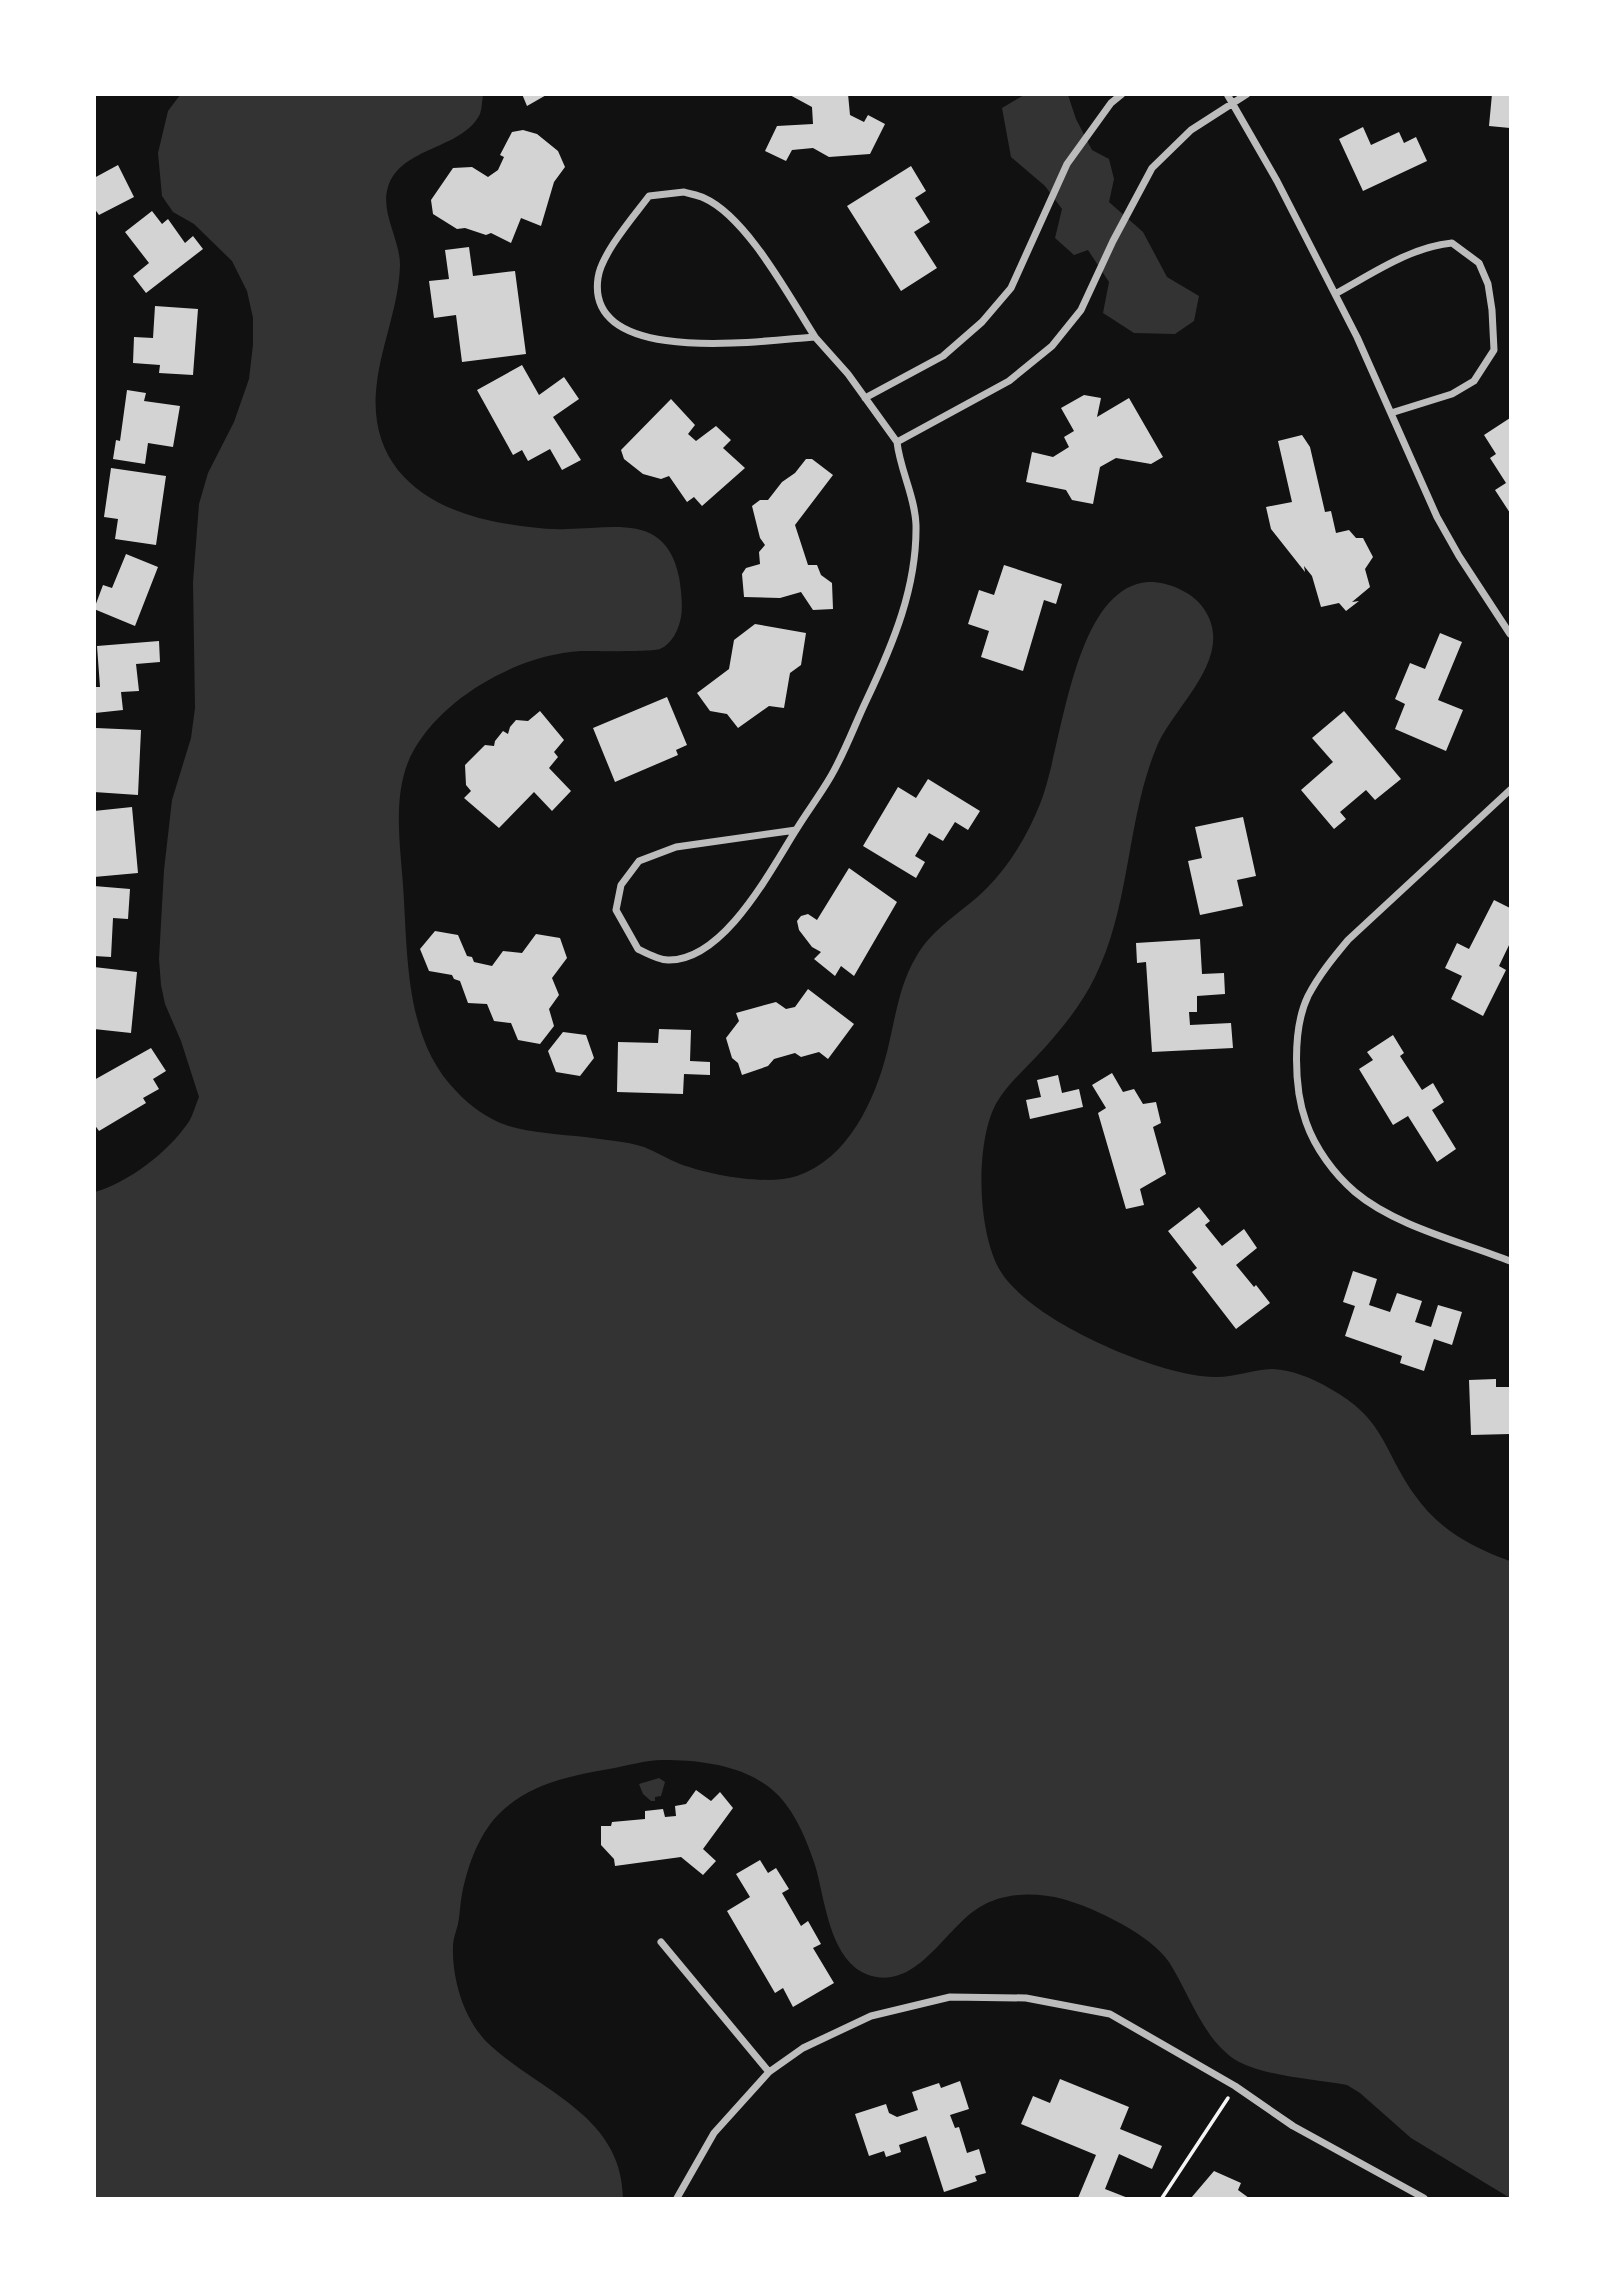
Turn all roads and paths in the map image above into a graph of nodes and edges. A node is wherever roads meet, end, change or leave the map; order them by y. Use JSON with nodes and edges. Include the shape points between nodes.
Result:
{"nodes":[{"id":1,"x":1122,"y":94,"type":"edge"},
{"id":2,"x":1227,"y":94,"type":"edge"},
{"id":3,"x":1247,"y":94,"type":"edge"},
{"id":4,"x":1232,"y":103,"type":"junction"},
{"id":5,"x":1335,"y":294,"type":"junction"},
{"id":6,"x":815,"y":337,"type":"junction"},
{"id":7,"x":865,"y":398,"type":"junction"},
{"id":8,"x":1391,"y":413,"type":"junction"},
{"id":9,"x":897,"y":442,"type":"junction"},
{"id":10,"x":1510,"y":634,"type":"edge"},
{"id":11,"x":1510,"y":790,"type":"edge"},
{"id":12,"x":796,"y":830,"type":"junction"},
{"id":13,"x":1510,"y":1262,"type":"edge"},
{"id":14,"x":661,"y":1942,"type":"dead end"},
{"id":15,"x":769,"y":2072,"type":"junction"},
{"id":16,"x":1235,"y":2086,"type":"junction"},
{"id":17,"x":677,"y":2199,"type":"edge"},
{"id":18,"x":1162,"y":2199,"type":"edge"},
{"id":19,"x":1424,"y":2199,"type":"edge"}],
"edges":[{"from":1,"to":7,"type":"street","via":[[1067,164],[1011,288],[982,322],[943,356]]},
{"from":2,"to":4,"type":"street"},
{"from":3,"to":4,"type":"street"},
{"from":4,"to":5,"type":"street"},
{"from":4,"to":9,"type":"street","via":[[1191,131],[1152,168],[1081,310],[1052,345],[1009,381]]},
{"from":5,"to":8,"type":"street"},
{"from":5,"to":8,"type":"street","via":[[1431,245],[1452,243],[1479,263],[1488,284],[1494,350],[1474,382],[1452,394]]},
{"from":6,"to":6,"type":"street","via":[[679,344],[651,339],[617,325],[600,306],[598,278],[614,241],[649,196],[684,192],[706,199],[732,218]]},
{"from":6,"to":7,"type":"street"},
{"from":7,"to":9,"type":"street"},
{"from":8,"to":10,"type":"street","via":[[1459,556]]},
{"from":9,"to":12,"type":"street","via":[[916,523],[906,603],[831,775]]},
{"from":11,"to":13,"type":"street","via":[[1325,967],[1307,998],[1297,1057],[1306,1122],[1335,1172],[1356,1193],[1410,1224]]},
{"from":12,"to":12,"type":"street","via":[[676,848],[639,861],[621,885],[616,910],[638,949],[667,960],[699,953],[746,908]]},
{"from":14,"to":15,"type":"street"},
{"from":15,"to":16,"type":"street","via":[[803,2048],[871,2016],[950,1997],[1026,1998],[1110,2014]]},
{"from":15,"to":17,"type":"street","via":[[714,2133]]},
{"from":16,"to":18,"type":"path"},
{"from":16,"to":19,"type":"street","via":[[1293,2126]]}]}
